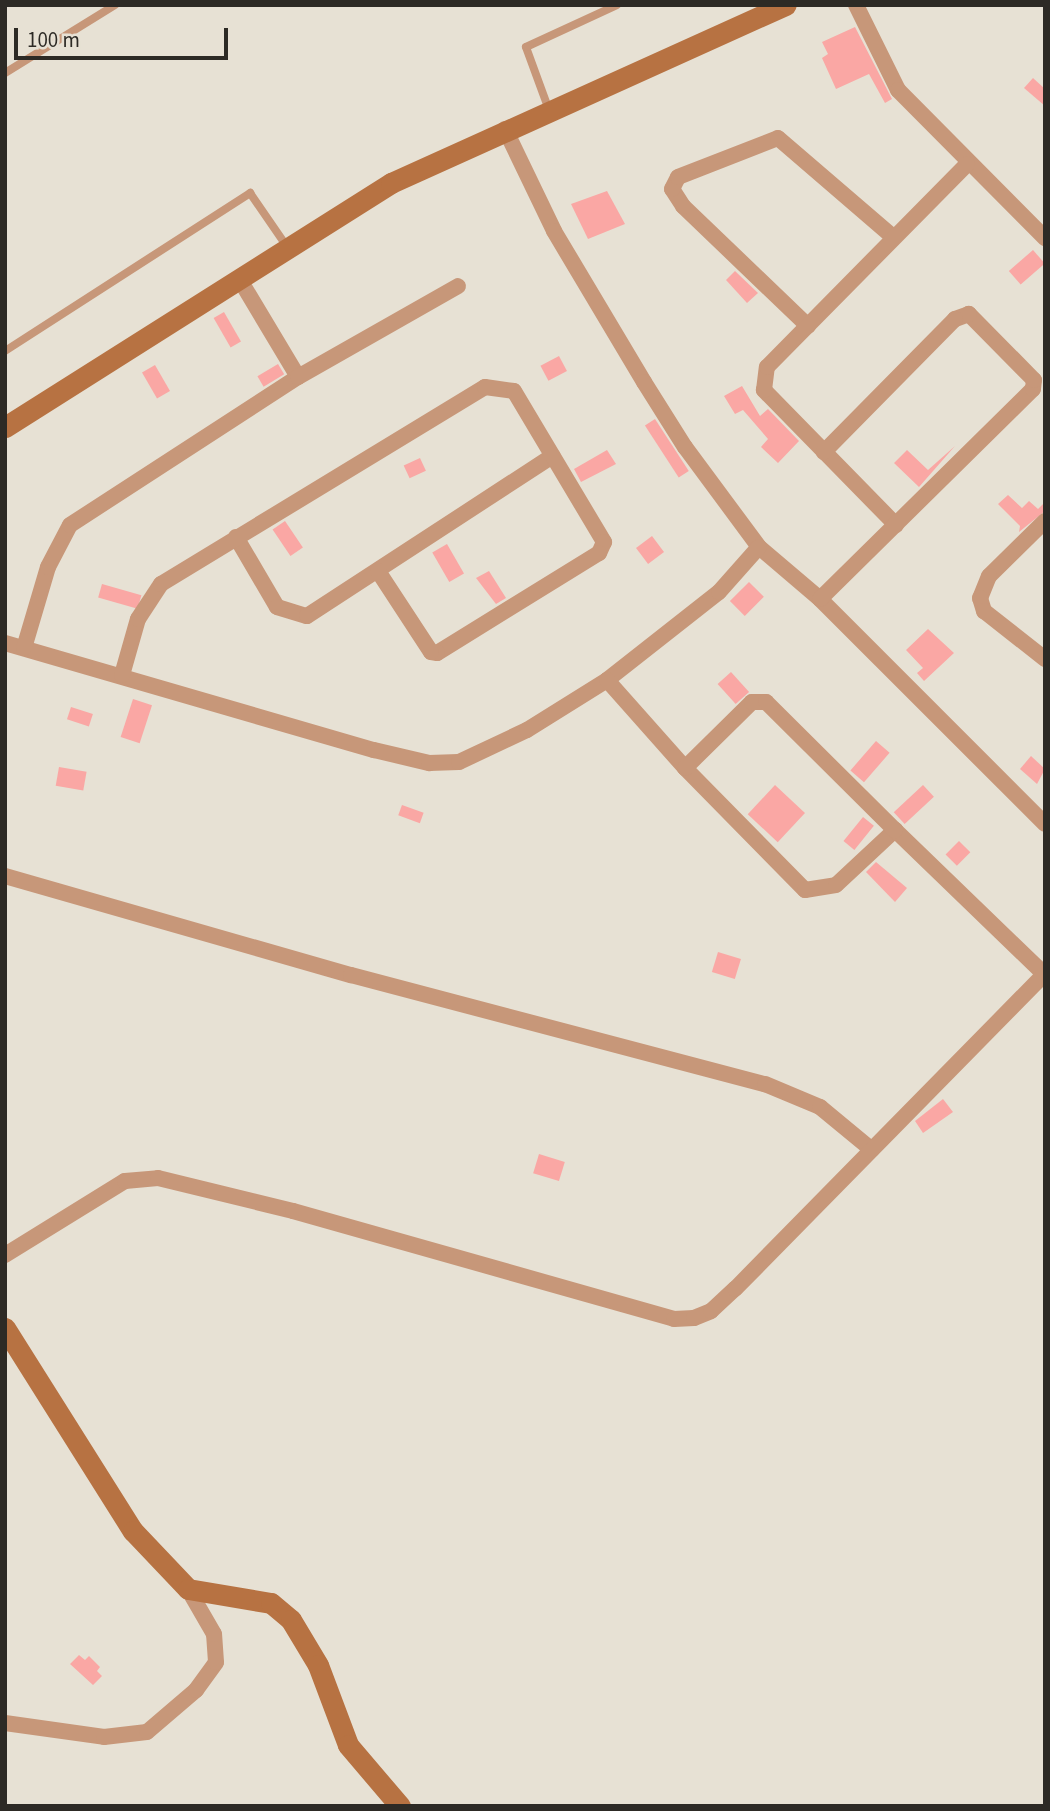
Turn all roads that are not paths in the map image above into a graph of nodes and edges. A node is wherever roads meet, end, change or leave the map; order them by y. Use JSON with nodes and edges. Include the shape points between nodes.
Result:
{"nodes":[{"id":1,"x":115,"y":5,"type":"edge"},
{"id":2,"x":617,"y":5,"type":"edge"},
{"id":3,"x":786,"y":5,"type":"edge"},
{"id":4,"x":856,"y":5,"type":"edge"},
{"id":5,"x":5,"y":73,"type":"edge"},
{"id":6,"x":549,"y":110,"type":"junction"},
{"id":7,"x":505,"y":129,"type":"junction"},
{"id":8,"x":967,"y":164,"type":"junction"},
{"id":9,"x":893,"y":237,"type":"junction"},
{"id":10,"x":1045,"y":238,"type":"edge"},
{"id":11,"x":288,"y":248,"type":"junction"},
{"id":12,"x":240,"y":280,"type":"junction"},
{"id":13,"x":458,"y":286,"type":"dead end"},
{"id":14,"x":808,"y":326,"type":"junction"},
{"id":15,"x":5,"y":351,"type":"edge"},
{"id":16,"x":298,"y":377,"type":"junction"},
{"id":17,"x":5,"y":426,"type":"edge"},
{"id":18,"x":824,"y":452,"type":"junction"},
{"id":19,"x":552,"y":456,"type":"junction"},
{"id":20,"x":1045,"y":520,"type":"edge"},
{"id":21,"x":896,"y":525,"type":"junction"},
{"id":22,"x":236,"y":537,"type":"junction"},
{"id":23,"x":759,"y":547,"type":"junction"},
{"id":24,"x":377,"y":571,"type":"junction"},
{"id":25,"x":820,"y":600,"type":"junction"},
{"id":26,"x":5,"y":643,"type":"edge"},
{"id":27,"x":24,"y":648,"type":"junction"},
{"id":28,"x":1045,"y":659,"type":"edge"},
{"id":29,"x":122,"y":675,"type":"junction"},
{"id":30,"x":607,"y":680,"type":"junction"},
{"id":31,"x":685,"y":768,"type":"junction"},
{"id":32,"x":1045,"y":824,"type":"edge"},
{"id":33,"x":895,"y":830,"type":"junction"},
{"id":34,"x":5,"y":876,"type":"edge"},
{"id":35,"x":1044,"y":975,"type":"edge"},
{"id":36,"x":872,"y":1150,"type":"junction"},
{"id":37,"x":5,"y":1255,"type":"edge"},
{"id":38,"x":5,"y":1328,"type":"edge"},
{"id":39,"x":188,"y":1589,"type":"junction"},
{"id":40,"x":5,"y":1723,"type":"edge"},
{"id":41,"x":400,"y":1806,"type":"edge"}],
"edges":[{"from":1,"to":5,"type":"lane"},
{"from":2,"to":6,"type":"lane","via":[[526,47]]},
{"from":3,"to":6,"type":"street"},
{"from":4,"to":8,"type":"street","via":[[894,84]]},
{"from":6,"to":7,"type":"street"},
{"from":7,"to":11,"type":"street","via":[[391,183]]},
{"from":7,"to":23,"type":"street","via":[[554,231],[644,382],[685,447]]},
{"from":8,"to":9,"type":"street"},
{"from":8,"to":10,"type":"street"},
{"from":9,"to":14,"type":"street"},
{"from":9,"to":14,"type":"street","via":[[778,138],[678,177],[672,189],[683,206]]},
{"from":11,"to":12,"type":"street"},
{"from":11,"to":15,"type":"lane","via":[[250,193]]},
{"from":12,"to":16,"type":"street"},
{"from":12,"to":17,"type":"street"},
{"from":13,"to":16,"type":"street"},
{"from":14,"to":18,"type":"street","via":[[767,367],[764,390]]},
{"from":16,"to":27,"type":"street","via":[[70,525],[52,556]]},
{"from":18,"to":21,"type":"street"},
{"from":18,"to":21,"type":"street","via":[[954,319],[969,314],[1034,380],[1033,389]]},
{"from":19,"to":22,"type":"street","via":[[512,389],[485,387]]},
{"from":19,"to":24,"type":"street"},
{"from":19,"to":24,"type":"street","via":[[603,537],[599,553],[437,653],[431,652]]},
{"from":20,"to":28,"type":"street","via":[[989,576],[979,598],[984,611],[1002,628]]},
{"from":21,"to":25,"type":"street"},
{"from":22,"to":24,"type":"street","via":[[276,607],[295,616],[317,612]]},
{"from":22,"to":29,"type":"street","via":[[161,584],[147,599]]},
{"from":23,"to":25,"type":"street"},
{"from":23,"to":30,"type":"street","via":[[719,592]]},
{"from":25,"to":32,"type":"street"},
{"from":26,"to":27,"type":"street"},
{"from":27,"to":29,"type":"street"},
{"from":29,"to":30,"type":"street","via":[[374,750],[445,763],[485,752]]},
{"from":30,"to":31,"type":"street"},
{"from":31,"to":33,"type":"street","via":[[805,890],[836,885]]},
{"from":31,"to":33,"type":"street","via":[[752,702],[766,702]]},
{"from":33,"to":35,"type":"street"},
{"from":34,"to":36,"type":"street","via":[[351,975],[765,1084],[820,1107]]},
{"from":35,"to":36,"type":"street"},
{"from":36,"to":37,"type":"street","via":[[735,1289],[710,1311],[684,1320],[158,1178],[125,1181]]},
{"from":38,"to":39,"type":"street","via":[[134,1531]]},
{"from":39,"to":40,"type":"street","via":[[214,1634],[216,1662],[196,1690],[147,1732],[104,1737]]},
{"from":39,"to":41,"type":"street","via":[[271,1603],[291,1620],[318,1665],[348,1745]]}]}
